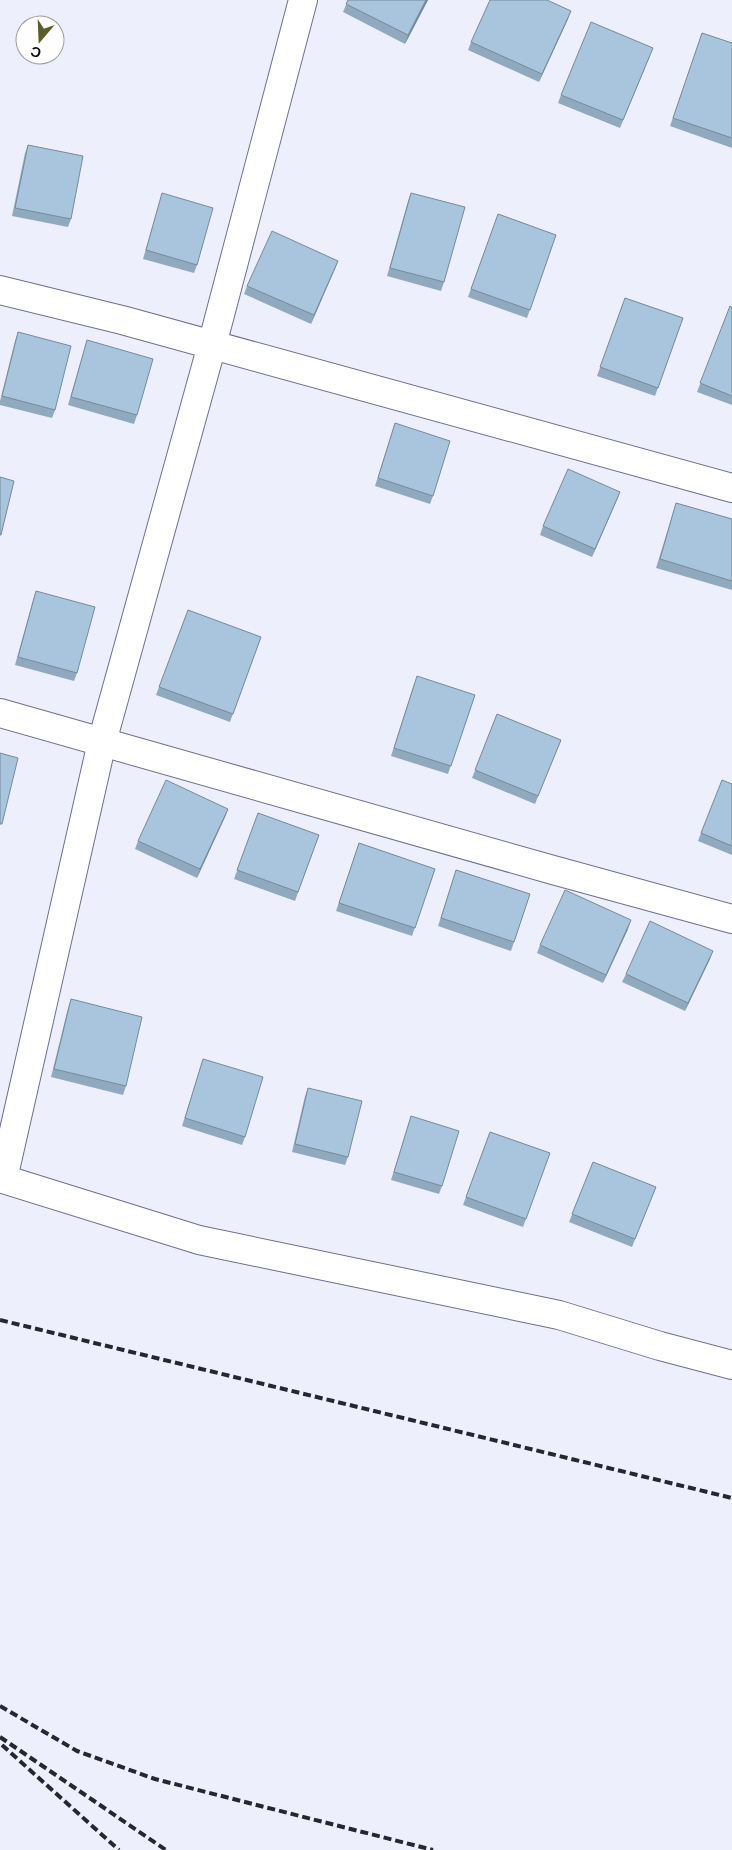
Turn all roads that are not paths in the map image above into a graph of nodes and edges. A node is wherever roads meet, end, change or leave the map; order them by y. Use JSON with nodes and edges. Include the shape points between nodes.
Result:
{"nodes":[{"id":1,"x":303,"y":0,"type":"edge"},
{"id":2,"x":0,"y":290,"type":"edge"},
{"id":3,"x":212,"y":345,"type":"junction"},
{"id":4,"x":732,"y":488,"type":"edge"},
{"id":5,"x":0,"y":713,"type":"edge"},
{"id":6,"x":102,"y":742,"type":"junction"},
{"id":7,"x":732,"y":919,"type":"edge"},
{"id":8,"x":1,"y":1179,"type":"edge"},
{"id":9,"x":732,"y":1365,"type":"edge"}],
"edges":[{"from":1,"to":3,"type":"street"},
{"from":2,"to":3,"type":"street"},
{"from":3,"to":4,"type":"street"},
{"from":3,"to":6,"type":"street"},
{"from":5,"to":6,"type":"street"},
{"from":6,"to":7,"type":"street"},
{"from":6,"to":8,"type":"street"},
{"from":8,"to":9,"type":"street","via":[[199,1240],[559,1315]]}]}
